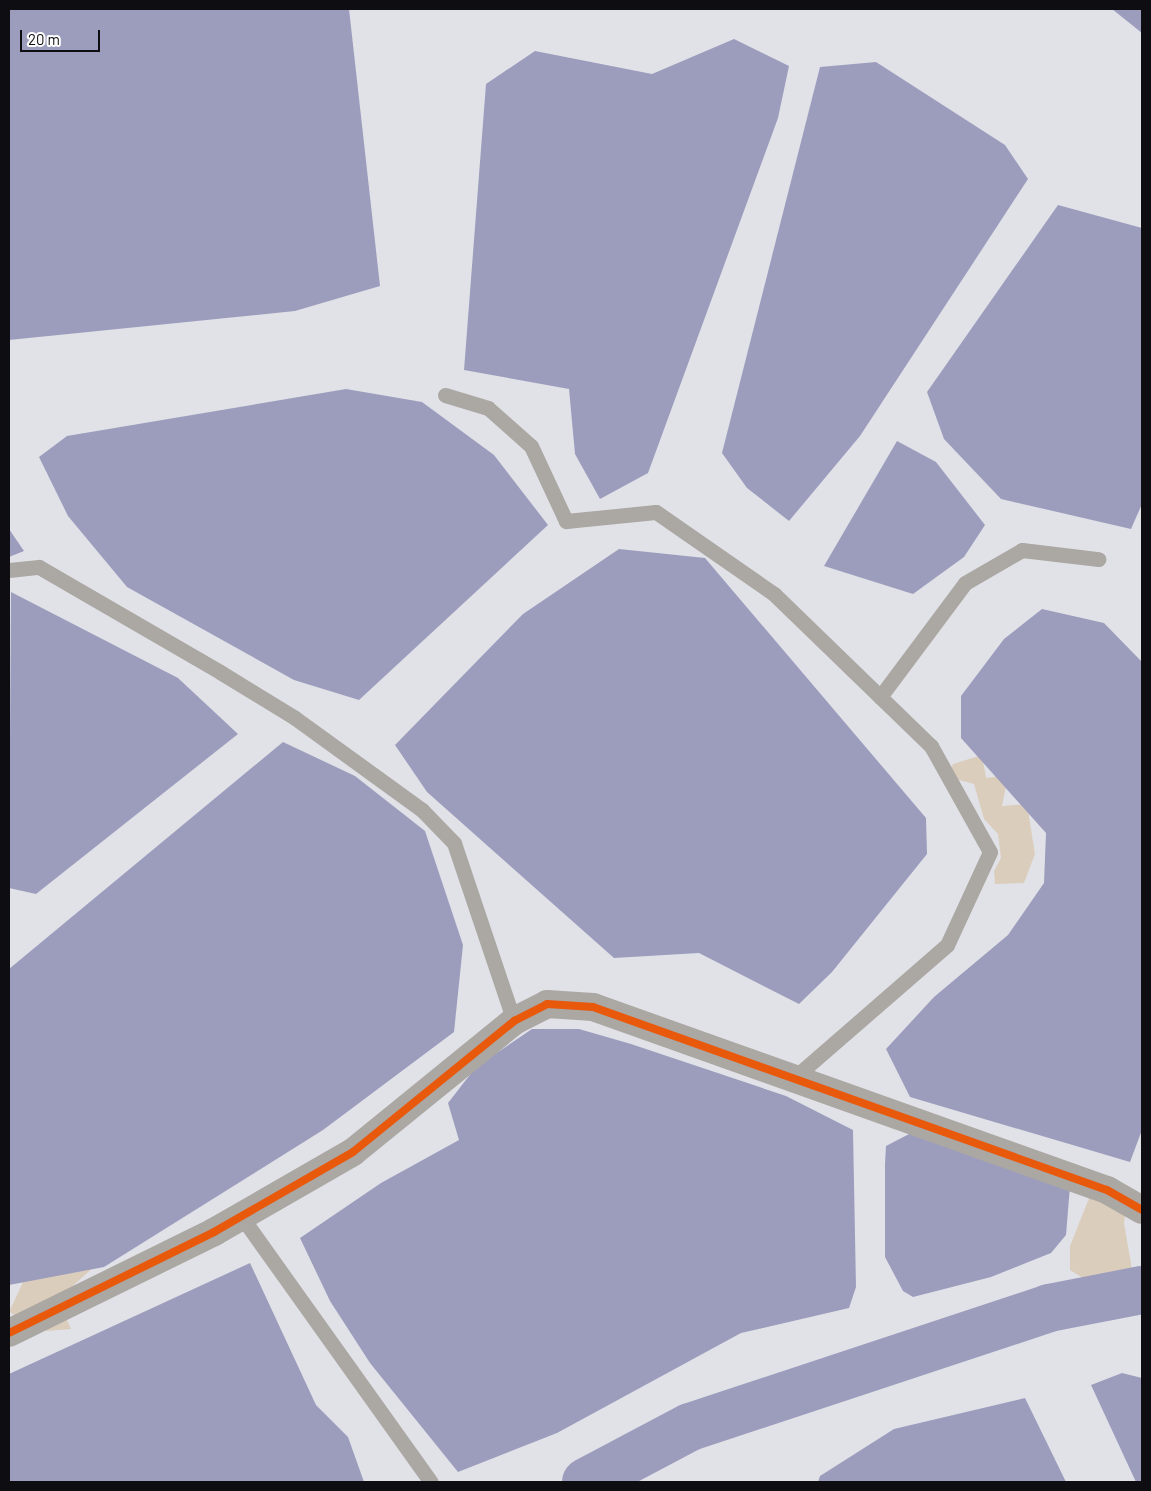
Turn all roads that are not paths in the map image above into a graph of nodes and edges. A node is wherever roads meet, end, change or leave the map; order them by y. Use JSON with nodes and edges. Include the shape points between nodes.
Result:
{"nodes":[{"id":1,"x":445,"y":395,"type":"dead end"},
{"id":2,"x":1098,"y":559,"type":"dead end"},
{"id":3,"x":9,"y":570,"type":"edge"},
{"id":4,"x":880,"y":697,"type":"junction"},
{"id":5,"x":514,"y":1021,"type":"junction"},
{"id":6,"x":794,"y":1078,"type":"junction"},
{"id":7,"x":1142,"y":1210,"type":"edge"},
{"id":8,"x":241,"y":1216,"type":"junction"},
{"id":9,"x":9,"y":1333,"type":"edge"},
{"id":10,"x":431,"y":1482,"type":"edge"}],
"edges":[{"from":1,"to":4,"type":"lane","via":[[488,408],[531,446],[566,521],[656,512],[774,594]]},
{"from":2,"to":4,"type":"lane","via":[[1022,550],[965,584]]},
{"from":3,"to":5,"type":"lane","via":[[39,568],[220,672],[295,718],[422,810],[454,843]]},
{"from":4,"to":6,"type":"lane","via":[[931,746],[990,852],[947,945]]},
{"from":5,"to":6,"type":"street","via":[[547,1004],[594,1007]]},
{"from":5,"to":8,"type":"street","via":[[387,1129]]},
{"from":6,"to":7,"type":"street","via":[[1107,1190]]},
{"from":8,"to":9,"type":"street"},
{"from":8,"to":10,"type":"lane"}]}
